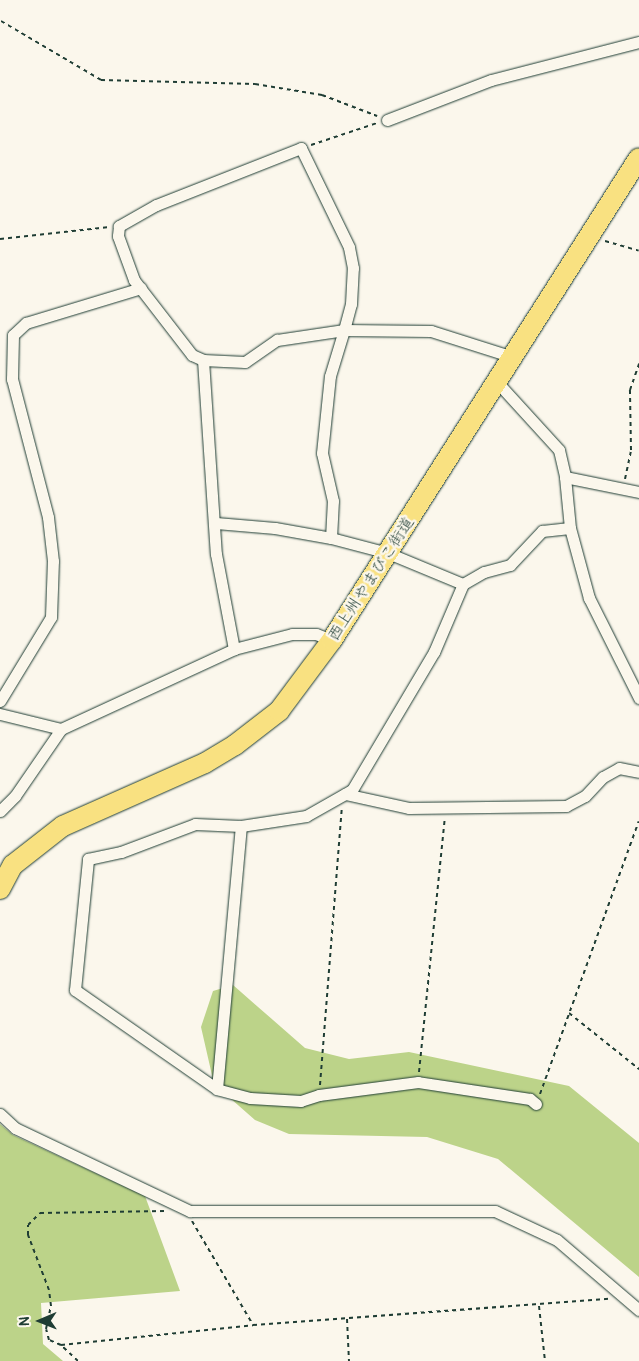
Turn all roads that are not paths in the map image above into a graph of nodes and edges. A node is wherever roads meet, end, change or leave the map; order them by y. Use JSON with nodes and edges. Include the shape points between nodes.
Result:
{"nodes":[{"id":1,"x":639,"y":42,"type":"edge"},
{"id":2,"x":387,"y":120,"type":"road end"},
{"id":3,"x":639,"y":158,"type":"edge"},
{"id":4,"x":141,"y":288,"type":"junction"},
{"id":5,"x":344,"y":330,"type":"junction"},
{"id":6,"x":513,"y":357,"type":"junction"},
{"id":7,"x":203,"y":360,"type":"junction"},
{"id":8,"x":497,"y":382,"type":"junction"},
{"id":9,"x":565,"y":477,"type":"junction"},
{"id":10,"x":639,"y":492,"type":"edge"},
{"id":11,"x":216,"y":523,"type":"junction"},
{"id":12,"x":570,"y":528,"type":"junction"},
{"id":13,"x":330,"y":538,"type":"junction"},
{"id":14,"x":388,"y":553,"type":"junction"},
{"id":15,"x":463,"y":584,"type":"junction"},
{"id":16,"x":332,"y":640,"type":"junction"},
{"id":17,"x":234,"y":650,"type":"junction"},
{"id":18,"x":639,"y":698,"type":"edge"},
{"id":19,"x":0,"y":701,"type":"edge"},
{"id":20,"x":0,"y":714,"type":"edge"},
{"id":21,"x":61,"y":729,"type":"junction"},
{"id":22,"x":639,"y":772,"type":"edge"},
{"id":23,"x":345,"y":794,"type":"junction"},
{"id":24,"x":0,"y":811,"type":"edge"},
{"id":25,"x":240,"y":826,"type":"junction"},
{"id":26,"x":0,"y":889,"type":"edge"},
{"id":27,"x":217,"y":1090,"type":"junction"},
{"id":28,"x":536,"y":1104,"type":"road end"},
{"id":29,"x":0,"y":1114,"type":"edge"},
{"id":30,"x":639,"y":1310,"type":"edge"}],
"edges":[{"from":1,"to":2,"type":"street","via":[[491,80]]},
{"from":3,"to":6,"type":"highway","name":"西上州やまびこ街道"},
{"from":4,"to":5,"type":"street","via":[[134,280],[118,236],[119,226],[156,205],[301,148],[349,247],[353,268]]},
{"from":4,"to":7,"type":"street","via":[[192,355]]},
{"from":4,"to":19,"type":"street","via":[[26,323],[13,335],[12,379],[48,517],[53,570],[51,617]]},
{"from":5,"to":6,"type":"street","via":[[431,330]]},
{"from":5,"to":7,"type":"street","via":[[277,340],[245,362]]},
{"from":5,"to":13,"type":"street","via":[[330,376],[322,453],[334,501]]},
{"from":6,"to":8,"type":"highway","name":"西上州やまびこ街道"},
{"from":7,"to":11,"type":"street","via":[[205,418]]},
{"from":8,"to":9,"type":"street","via":[[559,450]]},
{"from":8,"to":14,"type":"highway","name":"西上州やまびこ街道"},
{"from":9,"to":10,"type":"street"},
{"from":9,"to":12,"type":"street"},
{"from":11,"to":13,"type":"street","via":[[275,528]]},
{"from":11,"to":17,"type":"street","via":[[216,554]]},
{"from":12,"to":15,"type":"street","via":[[542,531],[510,565],[484,572]]},
{"from":12,"to":18,"type":"street","via":[[588,598]]},
{"from":13,"to":14,"type":"street"},
{"from":14,"to":15,"type":"street"},
{"from":14,"to":16,"type":"highway","name":"西上州やまびこ街道"},
{"from":15,"to":23,"type":"street","via":[[434,652],[352,790]]},
{"from":16,"to":17,"type":"street","via":[[316,634],[292,634]]},
{"from":16,"to":26,"type":"highway","name":"西上州やまびこ街道","via":[[279,711],[235,745],[205,763],[63,826],[13,866]]},
{"from":17,"to":21,"type":"street"},
{"from":20,"to":21,"type":"street"},
{"from":21,"to":24,"type":"street","via":[[15,796]]},
{"from":22,"to":23,"type":"street","via":[[619,768],[603,776],[585,796],[566,806],[409,808]]},
{"from":23,"to":25,"type":"street","via":[[306,816]]},
{"from":25,"to":27,"type":"street"},
{"from":25,"to":27,"type":"street","via":[[195,824],[121,852],[88,859],[75,990]]},
{"from":27,"to":28,"type":"street","via":[[250,1098],[301,1101],[319,1095],[418,1082],[530,1099]]},
{"from":29,"to":30,"type":"street","via":[[16,1128],[190,1211],[494,1211],[557,1240]]}]}
